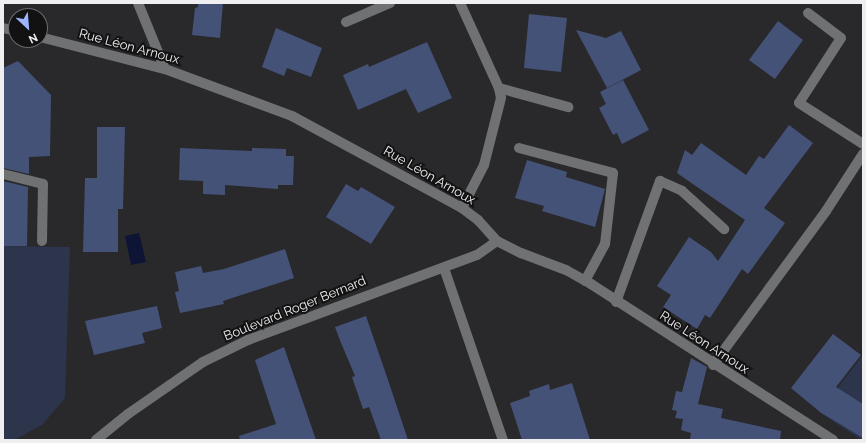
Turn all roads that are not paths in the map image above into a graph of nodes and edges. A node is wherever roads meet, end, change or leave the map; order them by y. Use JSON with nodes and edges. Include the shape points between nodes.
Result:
{"nodes":[{"id":1,"x":138,"y":3,"type":"edge"},
{"id":2,"x":390,"y":3,"type":"edge"},
{"id":3,"x":460,"y":3,"type":"edge"},
{"id":4,"x":808,"y":13,"type":"dead end"},
{"id":5,"x":346,"y":22,"type":"dead end"},
{"id":6,"x":48,"y":39,"type":"edge"},
{"id":7,"x":165,"y":69,"type":"junction"},
{"id":8,"x":499,"y":88,"type":"junction"},
{"id":9,"x":568,"y":107,"type":"dead end"},
{"id":10,"x":863,"y":144,"type":"edge"},
{"id":11,"x":519,"y":148,"type":"dead end"},
{"id":12,"x":863,"y":154,"type":"edge"},
{"id":13,"x":3,"y":174,"type":"edge"},
{"id":14,"x":462,"y":208,"type":"junction"},
{"id":15,"x":724,"y":229,"type":"dead end"},
{"id":16,"x":42,"y":240,"type":"dead end"},
{"id":17,"x":497,"y":241,"type":"junction"},
{"id":18,"x":444,"y":268,"type":"junction"},
{"id":19,"x":585,"y":281,"type":"junction"},
{"id":20,"x":616,"y":302,"type":"junction"},
{"id":21,"x":713,"y":365,"type":"junction"},
{"id":22,"x":96,"y":440,"type":"edge"},
{"id":23,"x":503,"y":440,"type":"edge"},
{"id":24,"x":832,"y":440,"type":"edge"}],
"edges":[{"from":1,"to":7,"type":"street"},
{"from":2,"to":5,"type":"street"},
{"from":3,"to":8,"type":"street"},
{"from":4,"to":10,"type":"street","via":[[841,38],[799,103]]},
{"from":6,"to":7,"type":"street","name":"Rue Léon Arnoux"},
{"from":7,"to":14,"type":"street","name":"Rue Léon Arnoux","via":[[292,116]]},
{"from":8,"to":9,"type":"street"},
{"from":8,"to":14,"type":"street","via":[[498,114],[484,165]]},
{"from":11,"to":19,"type":"street","via":[[613,173],[605,244]]},
{"from":12,"to":21,"type":"street","via":[[826,211]]},
{"from":13,"to":16,"type":"street","via":[[43,184]]},
{"from":14,"to":17,"type":"street","name":"Rue Léon Arnoux","via":[[478,220]]},
{"from":15,"to":20,"type":"street","via":[[682,191],[660,181]]},
{"from":17,"to":18,"type":"street","name":"Boulevard Roger Bernard","via":[[477,255]]},
{"from":17,"to":19,"type":"street","name":"Rue Léon Arnoux","via":[[521,254],[566,270]]},
{"from":18,"to":22,"type":"street","name":"Boulevard Roger Bernard","via":[[248,340],[204,362],[128,414]]},
{"from":18,"to":23,"type":"street"},
{"from":19,"to":20,"type":"street","name":"Rue Léon Arnoux"},
{"from":20,"to":21,"type":"street","name":"Rue Léon Arnoux"},
{"from":21,"to":24,"type":"street","name":"Rue Léon Arnoux"}]}
